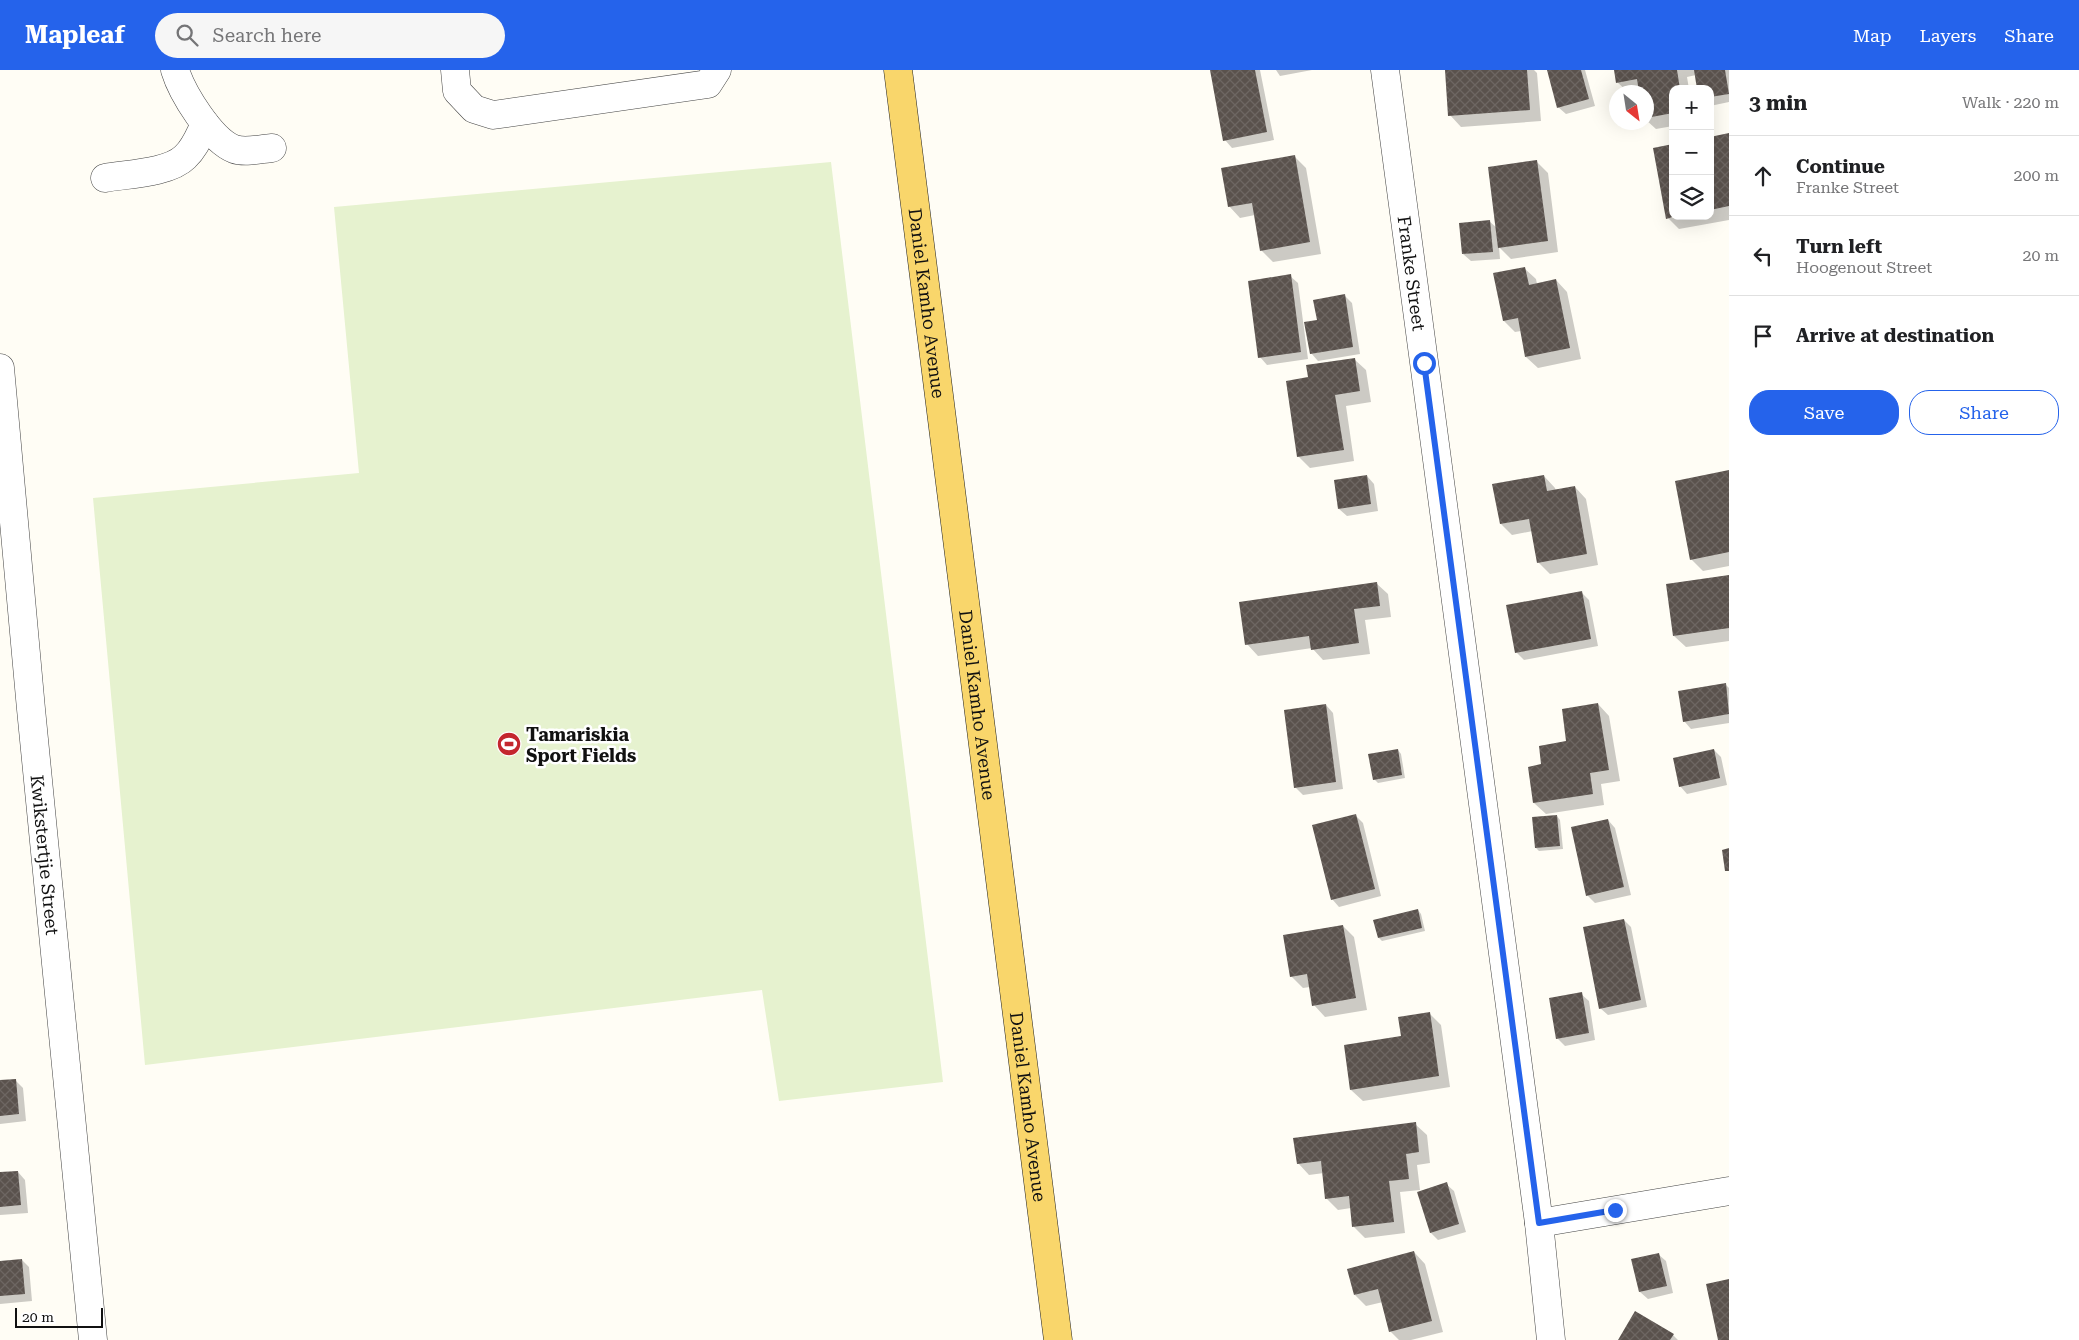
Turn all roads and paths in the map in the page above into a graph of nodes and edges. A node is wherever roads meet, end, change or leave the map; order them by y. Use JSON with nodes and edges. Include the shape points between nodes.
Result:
{"nodes":[{"id":1,"x":175,"y":70,"type":"edge"},
{"id":2,"x":455,"y":70,"type":"edge"},
{"id":3,"x":717,"y":70,"type":"edge"},
{"id":4,"x":898,"y":70,"type":"edge"},
{"id":5,"x":1385,"y":70,"type":"edge"},
{"id":6,"x":205,"y":124,"type":"junction"},
{"id":7,"x":272,"y":148,"type":"dead end"},
{"id":8,"x":105,"y":178,"type":"dead end"},
{"id":9,"x":0,"y":368,"type":"edge"},
{"id":10,"x":1729,"y":1191,"type":"edge"},
{"id":11,"x":1539,"y":1223,"type":"junction"},
{"id":12,"x":93,"y":1340,"type":"edge"},
{"id":13,"x":1058,"y":1340,"type":"edge"},
{"id":14,"x":1551,"y":1340,"type":"edge"}],
"edges":[{"from":1,"to":6,"type":"street"},
{"from":2,"to":3,"type":"street","via":[[457,91],[474,109],[493,115],[708,84]]},
{"from":4,"to":13,"type":"main road","name":"Daniel Kamho Avenue"},
{"from":5,"to":11,"type":"street","name":"Franke Street"},
{"from":6,"to":7,"type":"street","via":[[234,149]]},
{"from":6,"to":8,"type":"street","via":[[196,144],[184,159],[166,168]]},
{"from":9,"to":12,"type":"street","name":"Kwikstertjie Street"},
{"from":10,"to":11,"type":"street"},
{"from":11,"to":14,"type":"street","name":"Franke Street"}]}
